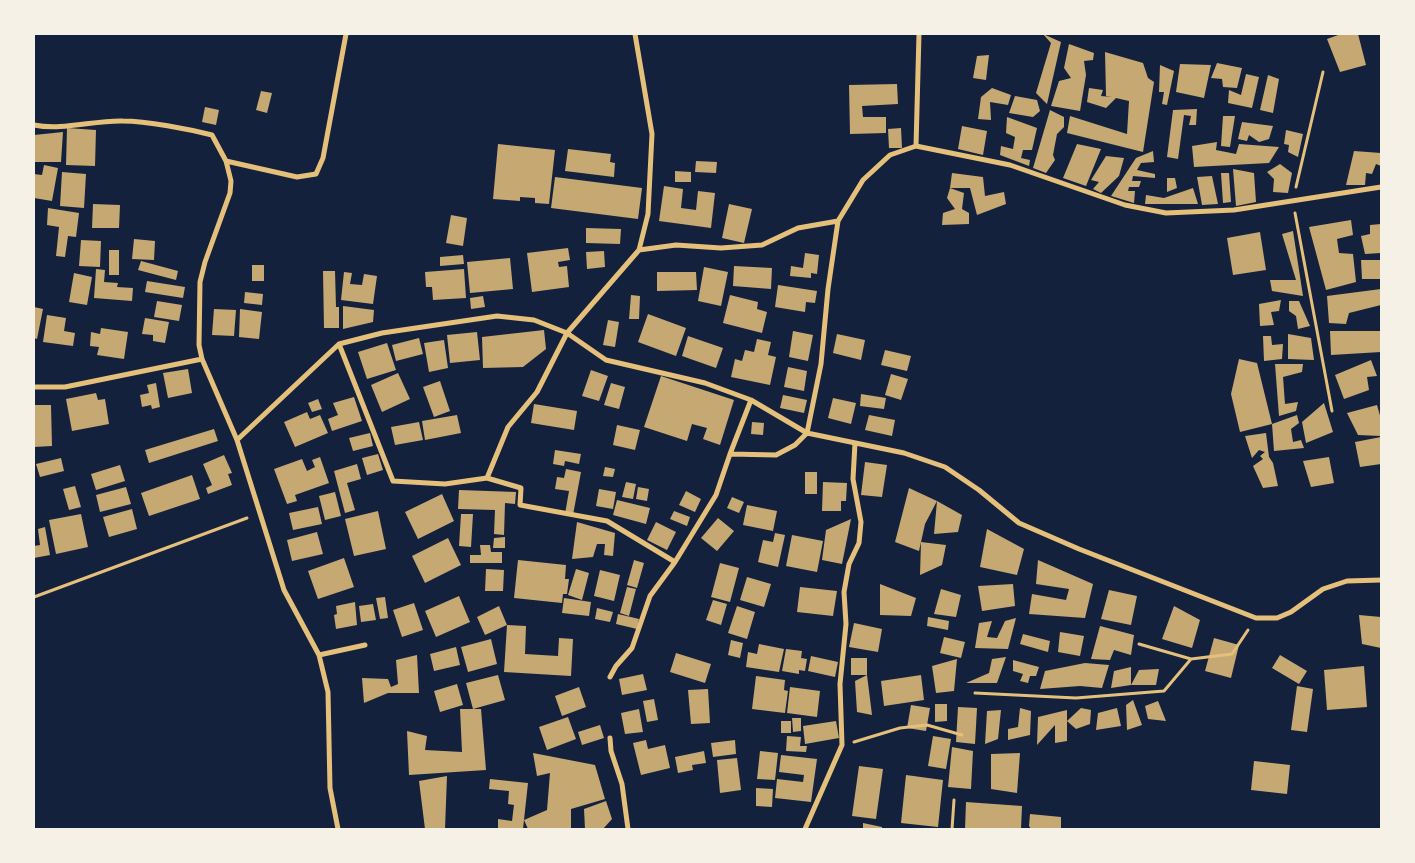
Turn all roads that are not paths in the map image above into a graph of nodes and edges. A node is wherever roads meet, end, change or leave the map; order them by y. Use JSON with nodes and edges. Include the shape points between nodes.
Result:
{"nodes":[{"id":1,"x":346,"y":34,"type":"edge"},
{"id":2,"x":635,"y":34,"type":"edge"},
{"id":3,"x":919,"y":34,"type":"edge"},
{"id":4,"x":34,"y":125,"type":"edge"},
{"id":5,"x":916,"y":146,"type":"junction"},
{"id":6,"x":226,"y":161,"type":"junction"},
{"id":7,"x":1381,"y":187,"type":"edge"},
{"id":8,"x":838,"y":221,"type":"junction"},
{"id":9,"x":639,"y":250,"type":"junction"},
{"id":10,"x":568,"y":333,"type":"junction"},
{"id":11,"x":339,"y":344,"type":"junction"},
{"id":12,"x":202,"y":359,"type":"junction"},
{"id":13,"x":34,"y":387,"type":"edge"},
{"id":14,"x":751,"y":400,"type":"junction"},
{"id":15,"x":807,"y":433,"type":"junction"},
{"id":16,"x":237,"y":440,"type":"junction"},
{"id":17,"x":855,"y":443,"type":"junction"},
{"id":18,"x":730,"y":454,"type":"junction"},
{"id":19,"x":487,"y":478,"type":"junction"},
{"id":20,"x":675,"y":562,"type":"junction"},
{"id":21,"x":1381,"y":580,"type":"edge"},
{"id":22,"x":365,"y":645,"type":"dead end"},
{"id":23,"x":319,"y":655,"type":"junction"},
{"id":24,"x":610,"y":677,"type":"dead end"},
{"id":25,"x":610,"y":738,"type":"dead end"},
{"id":26,"x":338,"y":829,"type":"edge"},
{"id":27,"x":628,"y":829,"type":"edge"},
{"id":28,"x":805,"y":829,"type":"edge"}],
"edges":[{"from":1,"to":6,"type":"street","via":[[322,158],[316,174],[297,177]]},
{"from":2,"to":9,"type":"street","via":[[652,134],[648,214]]},
{"from":3,"to":5,"type":"street"},
{"from":4,"to":6,"type":"street","via":[[123,121],[193,131],[212,136]]},
{"from":5,"to":7,"type":"street","via":[[1010,164],[1125,205],[1166,213],[1234,210]]},
{"from":5,"to":8,"type":"street","via":[[890,155],[863,180]]},
{"from":6,"to":12,"type":"street","via":[[231,180],[230,193],[200,282],[199,345]]},
{"from":8,"to":9,"type":"street","via":[[798,228],[762,245],[721,248],[676,245]]},
{"from":8,"to":15,"type":"street","via":[[821,364]]},
{"from":9,"to":10,"type":"street"},
{"from":10,"to":11,"type":"street","via":[[534,320],[497,316],[382,333]]},
{"from":10,"to":14,"type":"street","via":[[606,360],[705,383]]},
{"from":10,"to":19,"type":"street","via":[[537,392],[508,427]]},
{"from":11,"to":16,"type":"street"},
{"from":11,"to":19,"type":"street","via":[[393,481],[445,484]]},
{"from":12,"to":13,"type":"street","via":[[65,387]]},
{"from":12,"to":16,"type":"street"},
{"from":14,"to":15,"type":"street"},
{"from":14,"to":18,"type":"street"},
{"from":15,"to":17,"type":"street"},
{"from":15,"to":18,"type":"street","via":[[795,446],[776,455]]},
{"from":16,"to":23,"type":"street","via":[[284,590]]},
{"from":17,"to":21,"type":"street","via":[[945,467],[1019,522],[1079,550],[1256,618],[1278,618],[1323,590],[1348,581]]},
{"from":17,"to":28,"type":"street","via":[[853,479],[861,522],[860,543],[849,564],[844,592],[846,624],[840,684],[842,745]]},
{"from":18,"to":20,"type":"street","via":[[716,495]]},
{"from":19,"to":20,"type":"street","via":[[521,488],[520,505],[607,521]]},
{"from":20,"to":24,"type":"street","via":[[650,596],[632,648]]},
{"from":22,"to":23,"type":"street"},
{"from":23,"to":26,"type":"street","via":[[328,692],[330,788]]},
{"from":25,"to":27,"type":"street","via":[[622,784]]}]}
